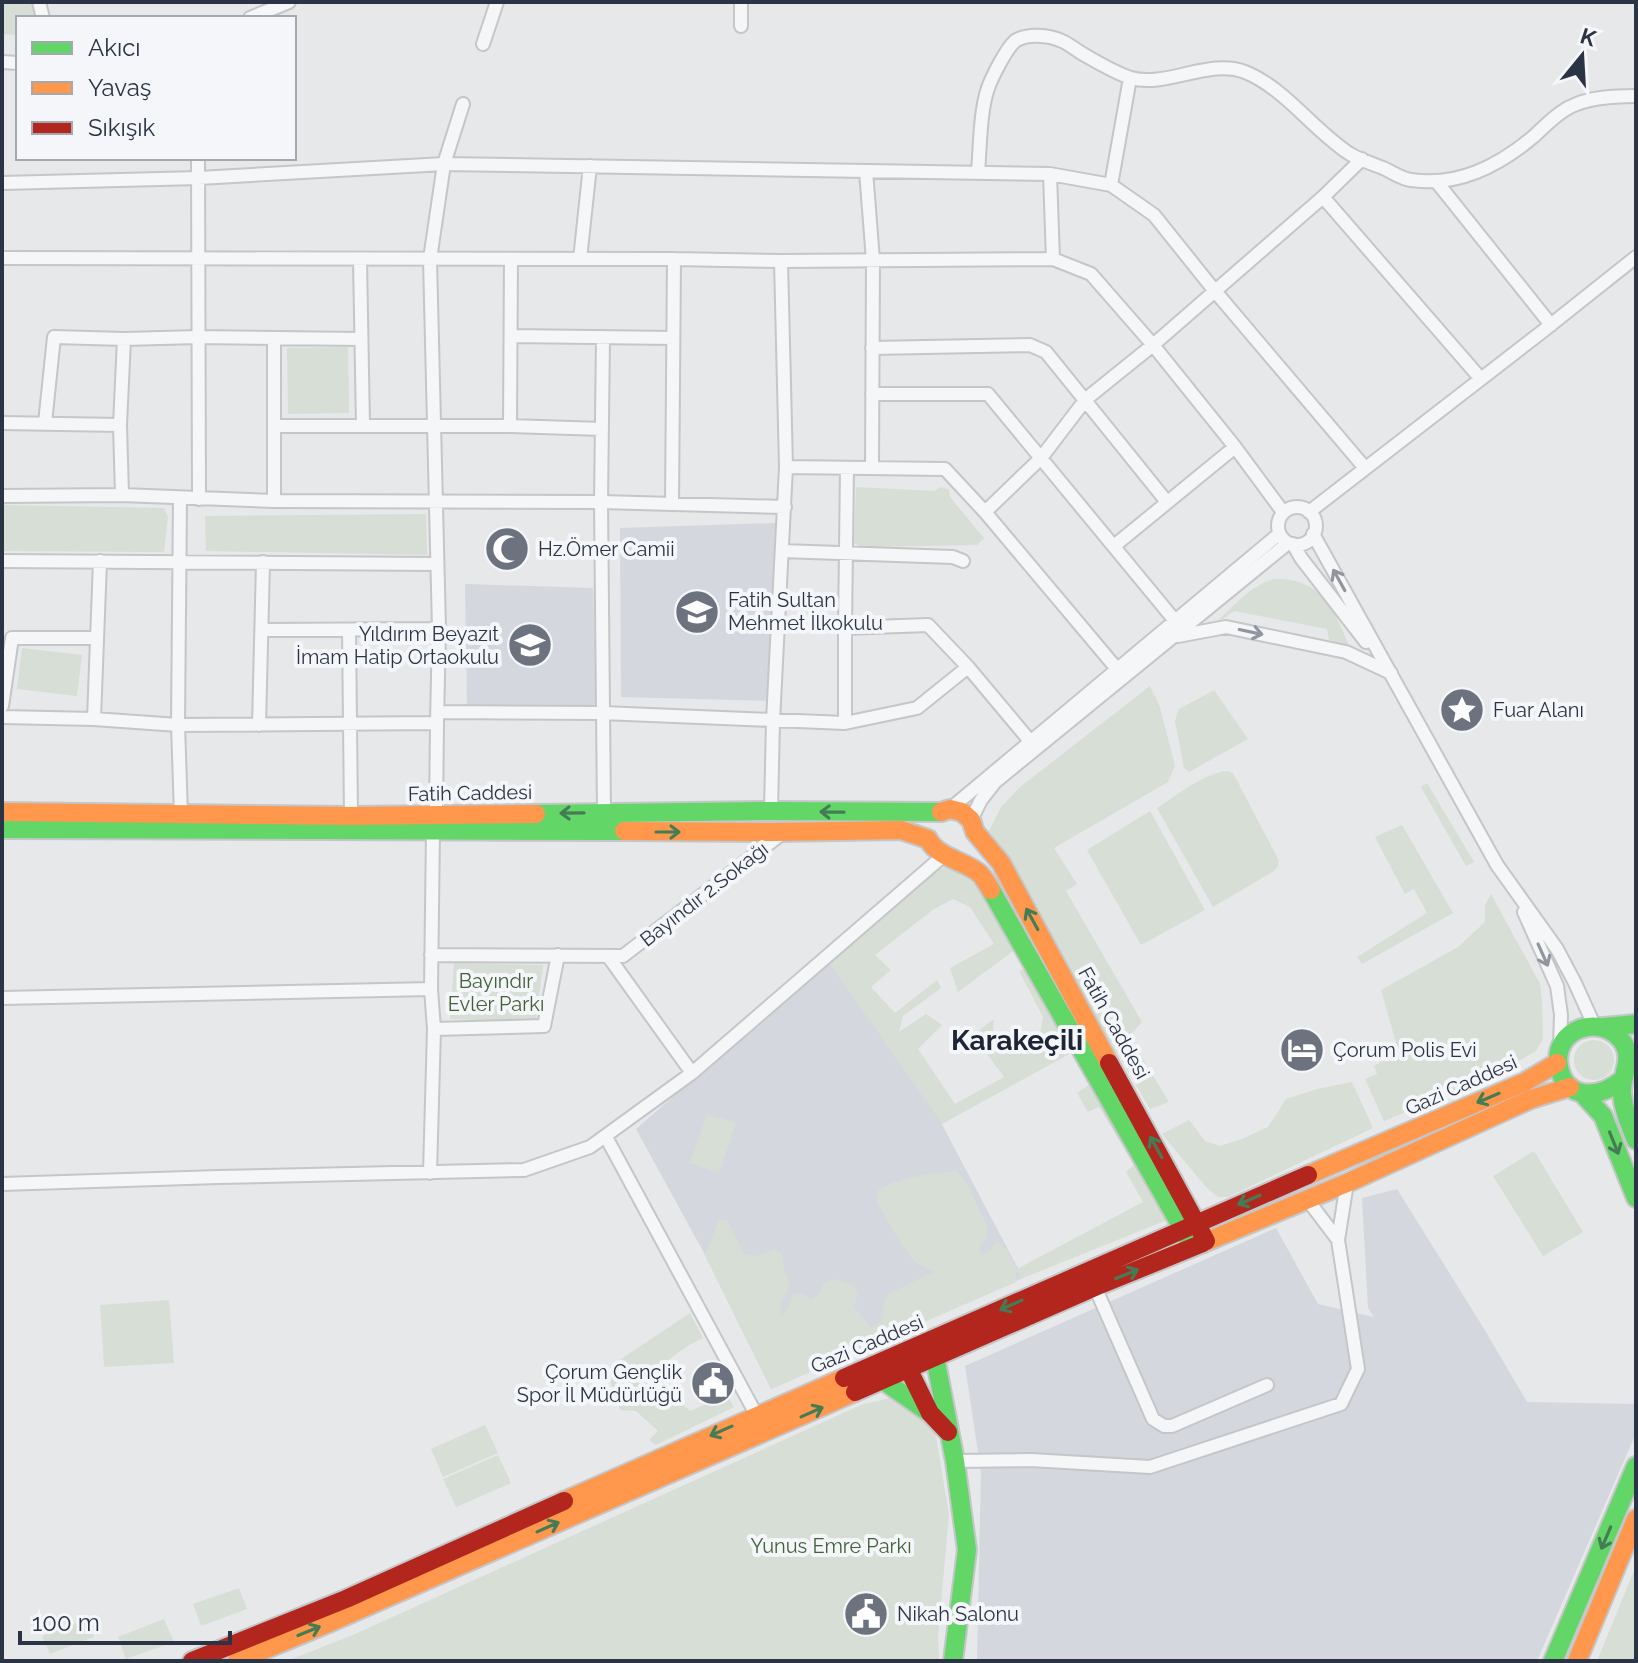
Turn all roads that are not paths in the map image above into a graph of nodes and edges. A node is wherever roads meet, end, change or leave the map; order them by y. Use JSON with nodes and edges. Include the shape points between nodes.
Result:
{"nodes":[{"id":1,"x":289,"y":2,"type":"edge"},
{"id":2,"x":497,"y":2,"type":"edge"},
{"id":3,"x":741,"y":2,"type":"edge"},
{"id":4,"x":255,"y":16,"type":"edge"},
{"id":5,"x":741,"y":26,"type":"dead end"},
{"id":6,"x":483,"y":44,"type":"dead end"},
{"id":7,"x":1130,"y":78,"type":"junction"},
{"id":8,"x":1636,"y":96,"type":"edge"},
{"id":9,"x":463,"y":104,"type":"dead end"},
{"id":10,"x":1362,"y":159,"type":"junction"},
{"id":11,"x":198,"y":160,"type":"edge"},
{"id":12,"x":444,"y":164,"type":"junction"},
{"id":13,"x":590,"y":166,"type":"junction"},
{"id":14,"x":866,"y":171,"type":"junction"},
{"id":15,"x":978,"y":173,"type":"junction"},
{"id":16,"x":1050,"y":174,"type":"junction"},
{"id":17,"x":199,"y":178,"type":"junction"},
{"id":18,"x":1436,"y":181,"type":"junction"},
{"id":19,"x":2,"y":183,"type":"edge"},
{"id":20,"x":1111,"y":185,"type":"junction"},
{"id":21,"x":1323,"y":197,"type":"junction"},
{"id":22,"x":1636,"y":257,"type":"edge"},
{"id":23,"x":2,"y":258,"type":"edge"},
{"id":24,"x":199,"y":258,"type":"junction"},
{"id":25,"x":360,"y":259,"type":"junction"},
{"id":26,"x":430,"y":259,"type":"junction"},
{"id":27,"x":511,"y":259,"type":"junction"},
{"id":28,"x":580,"y":259,"type":"junction"},
{"id":29,"x":674,"y":259,"type":"junction"},
{"id":30,"x":1053,"y":259,"type":"junction"},
{"id":31,"x":873,"y":260,"type":"junction"},
{"id":32,"x":781,"y":261,"type":"junction"},
{"id":33,"x":1214,"y":290,"type":"junction"},
{"id":34,"x":1551,"y":325,"type":"junction"},
{"id":35,"x":511,"y":336,"type":"junction"},
{"id":36,"x":198,"y":337,"type":"junction"},
{"id":37,"x":603,"y":337,"type":"junction"},
{"id":38,"x":274,"y":338,"type":"junction"},
{"id":39,"x":673,"y":338,"type":"junction"},
{"id":40,"x":124,"y":339,"type":"junction"},
{"id":41,"x":361,"y":339,"type":"junction"},
{"id":42,"x":1153,"y":345,"type":"junction"},
{"id":43,"x":872,"y":348,"type":"junction"},
{"id":44,"x":1481,"y":379,"type":"junction"},
{"id":45,"x":872,"y":394,"type":"junction"},
{"id":46,"x":1086,"y":399,"type":"junction"},
{"id":47,"x":2,"y":423,"type":"edge"},
{"id":48,"x":45,"y":423,"type":"junction"},
{"id":49,"x":120,"y":425,"type":"junction"},
{"id":50,"x":434,"y":425,"type":"junction"},
{"id":51,"x":274,"y":426,"type":"junction"},
{"id":52,"x":363,"y":426,"type":"junction"},
{"id":53,"x":510,"y":426,"type":"junction"},
{"id":54,"x":602,"y":429,"type":"junction"},
{"id":55,"x":1235,"y":447,"type":"junction"},
{"id":56,"x":1041,"y":458,"type":"junction"},
{"id":57,"x":786,"y":467,"type":"junction"},
{"id":58,"x":847,"y":468,"type":"junction"},
{"id":59,"x":872,"y":468,"type":"junction"},
{"id":60,"x":1365,"y":468,"type":"junction"},
{"id":61,"x":122,"y":495,"type":"junction"},
{"id":62,"x":2,"y":496,"type":"edge"},
{"id":63,"x":180,"y":498,"type":"junction"},
{"id":64,"x":199,"y":499,"type":"junction"},
{"id":65,"x":274,"y":501,"type":"junction"},
{"id":66,"x":436,"y":501,"type":"junction"},
{"id":67,"x":601,"y":502,"type":"junction"},
{"id":68,"x":1167,"y":502,"type":"junction"},
{"id":69,"x":672,"y":504,"type":"junction"},
{"id":70,"x":785,"y":507,"type":"junction"},
{"id":71,"x":985,"y":512,"type":"junction"},
{"id":72,"x":1283,"y":512,"type":"junction"},
{"id":73,"x":1309,"y":512,"type":"junction"},
{"id":74,"x":1313,"y":534,"type":"junction"},
{"id":75,"x":1287,"y":540,"type":"junction"},
{"id":76,"x":1114,"y":546,"type":"junction"},
{"id":77,"x":782,"y":551,"type":"junction"},
{"id":78,"x":846,"y":553,"type":"junction"},
{"id":79,"x":2,"y":561,"type":"edge"},
{"id":80,"x":100,"y":561,"type":"junction"},
{"id":81,"x":179,"y":561,"type":"junction"},
{"id":82,"x":963,"y":561,"type":"dead end"},
{"id":83,"x":263,"y":562,"type":"junction"},
{"id":84,"x":437,"y":564,"type":"junction"},
{"id":85,"x":1176,"y":622,"type":"junction"},
{"id":86,"x":845,"y":628,"type":"junction"},
{"id":87,"x":439,"y":629,"type":"junction"},
{"id":88,"x":263,"y":630,"type":"junction"},
{"id":89,"x":349,"y":630,"type":"junction"},
{"id":90,"x":1174,"y":637,"type":"junction"},
{"id":91,"x":97,"y":638,"type":"junction"},
{"id":92,"x":968,"y":667,"type":"junction"},
{"id":93,"x":1117,"y":669,"type":"junction"},
{"id":94,"x":1391,"y":673,"type":"junction"},
{"id":95,"x":2,"y":706,"type":"edge"},
{"id":96,"x":603,"y":713,"type":"junction"},
{"id":97,"x":2,"y":717,"type":"edge"},
{"id":98,"x":437,"y":717,"type":"junction"},
{"id":99,"x":94,"y":719,"type":"junction"},
{"id":100,"x":773,"y":721,"type":"junction"},
{"id":101,"x":845,"y":723,"type":"junction"},
{"id":102,"x":350,"y":724,"type":"junction"},
{"id":103,"x":178,"y":725,"type":"junction"},
{"id":104,"x":259,"y":725,"type":"junction"},
{"id":105,"x":1030,"y":741,"type":"junction"},
{"id":106,"x":771,"y":811,"type":"junction"},
{"id":107,"x":944,"y":811,"type":"junction"},
{"id":108,"x":2,"y":812,"type":"edge"},
{"id":109,"x":604,"y":812,"type":"junction"},
{"id":110,"x":181,"y":815,"type":"junction"},
{"id":111,"x":351,"y":816,"type":"junction"},
{"id":112,"x":435,"y":823,"type":"junction"},
{"id":113,"x":973,"y":826,"type":"junction"},
{"id":114,"x":2,"y":829,"type":"edge"},
{"id":115,"x":784,"y":832,"type":"junction"},
{"id":116,"x":928,"y":839,"type":"junction"},
{"id":117,"x":947,"y":856,"type":"junction"},
{"id":118,"x":1511,"y":884,"type":"junction"},
{"id":119,"x":431,"y":955,"type":"junction"},
{"id":120,"x":558,"y":955,"type":"junction"},
{"id":121,"x":608,"y":956,"type":"junction"},
{"id":122,"x":431,"y":989,"type":"junction"},
{"id":123,"x":2,"y":998,"type":"edge"},
{"id":124,"x":1636,"y":1024,"type":"edge"},
{"id":125,"x":1599,"y":1026,"type":"junction"},
{"id":126,"x":434,"y":1029,"type":"junction"},
{"id":127,"x":1559,"y":1055,"type":"junction"},
{"id":128,"x":1632,"y":1058,"type":"edge"},
{"id":129,"x":692,"y":1073,"type":"junction"},
{"id":130,"x":1622,"y":1080,"type":"junction"},
{"id":131,"x":1577,"y":1090,"type":"junction"},
{"id":132,"x":606,"y":1137,"type":"junction"},
{"id":133,"x":1636,"y":1140,"type":"edge"},
{"id":134,"x":430,"y":1173,"type":"junction"},
{"id":135,"x":1347,"y":1183,"type":"junction"},
{"id":136,"x":2,"y":1184,"type":"edge"},
{"id":137,"x":1636,"y":1198,"type":"edge"},
{"id":138,"x":1307,"y":1199,"type":"junction"},
{"id":139,"x":1190,"y":1225,"type":"junction"},
{"id":140,"x":1338,"y":1240,"type":"junction"},
{"id":141,"x":1199,"y":1244,"type":"junction"},
{"id":142,"x":1095,"y":1287,"type":"junction"},
{"id":143,"x":932,"y":1350,"type":"junction"},
{"id":144,"x":905,"y":1361,"type":"junction"},
{"id":145,"x":884,"y":1381,"type":"junction"},
{"id":146,"x":1267,"y":1385,"type":"dead end"},
{"id":147,"x":930,"y":1413,"type":"junction"},
{"id":148,"x":757,"y":1416,"type":"junction"},
{"id":149,"x":948,"y":1432,"type":"junction"},
{"id":150,"x":955,"y":1461,"type":"junction"},
{"id":151,"x":1636,"y":1466,"type":"edge"},
{"id":152,"x":1636,"y":1519,"type":"edge"},
{"id":153,"x":192,"y":1661,"type":"edge"},
{"id":154,"x":237,"y":1661,"type":"edge"},
{"id":155,"x":953,"y":1661,"type":"edge"},
{"id":156,"x":1553,"y":1661,"type":"edge"},
{"id":157,"x":1577,"y":1661,"type":"edge"}],
"edges":[{"from":1,"to":4,"type":"street"},
{"from":2,"to":6,"type":"street"},
{"from":3,"to":5,"type":"street"},
{"from":7,"to":10,"type":"street","via":[[1243,71]]},
{"from":7,"to":15,"type":"street","via":[[1063,41],[1031,36],[1016,41],[987,89]]},
{"from":7,"to":20,"type":"street"},
{"from":8,"to":18,"type":"street","via":[[1570,107],[1491,166],[1468,177]]},
{"from":9,"to":12,"type":"street"},
{"from":10,"to":18,"type":"street","via":[[1408,180]]},
{"from":10,"to":21,"type":"street"},
{"from":11,"to":17,"type":"street"},
{"from":12,"to":13,"type":"street"},
{"from":12,"to":17,"type":"street"},
{"from":12,"to":26,"type":"street"},
{"from":13,"to":14,"type":"street"},
{"from":13,"to":28,"type":"street"},
{"from":14,"to":15,"type":"street"},
{"from":14,"to":31,"type":"street"},
{"from":15,"to":16,"type":"street"},
{"from":16,"to":20,"type":"street"},
{"from":16,"to":30,"type":"street"},
{"from":17,"to":19,"type":"street"},
{"from":17,"to":24,"type":"street"},
{"from":18,"to":34,"type":"street"},
{"from":20,"to":33,"type":"street","via":[[1154,215]]},
{"from":21,"to":33,"type":"street"},
{"from":21,"to":44,"type":"street"},
{"from":22,"to":34,"type":"street"},
{"from":23,"to":24,"type":"street"},
{"from":24,"to":25,"type":"street"},
{"from":24,"to":36,"type":"street"},
{"from":25,"to":26,"type":"street"},
{"from":25,"to":41,"type":"street"},
{"from":26,"to":27,"type":"street"},
{"from":26,"to":50,"type":"street"},
{"from":27,"to":28,"type":"street"},
{"from":27,"to":35,"type":"street"},
{"from":28,"to":29,"type":"street"},
{"from":29,"to":32,"type":"street"},
{"from":29,"to":39,"type":"street"},
{"from":30,"to":31,"type":"street"},
{"from":30,"to":42,"type":"street","via":[[1091,274]]},
{"from":31,"to":32,"type":"street"},
{"from":31,"to":43,"type":"street"},
{"from":32,"to":57,"type":"street"},
{"from":33,"to":42,"type":"street"},
{"from":33,"to":60,"type":"street"},
{"from":34,"to":44,"type":"street"},
{"from":35,"to":37,"type":"street"},
{"from":35,"to":53,"type":"street"},
{"from":36,"to":38,"type":"street"},
{"from":36,"to":40,"type":"street"},
{"from":36,"to":64,"type":"street"},
{"from":37,"to":39,"type":"street"},
{"from":37,"to":54,"type":"street"},
{"from":38,"to":41,"type":"street"},
{"from":38,"to":51,"type":"street"},
{"from":39,"to":69,"type":"street"},
{"from":40,"to":48,"type":"street","via":[[54,337]]},
{"from":40,"to":49,"type":"street"},
{"from":41,"to":52,"type":"street"},
{"from":42,"to":46,"type":"street"},
{"from":42,"to":55,"type":"street"},
{"from":43,"to":45,"type":"street"},
{"from":43,"to":46,"type":"street","via":[[1030,345],[1046,352]]},
{"from":44,"to":60,"type":"street"},
{"from":45,"to":56,"type":"street","via":[[988,394]]},
{"from":45,"to":59,"type":"street"},
{"from":46,"to":56,"type":"street"},
{"from":46,"to":68,"type":"street"},
{"from":47,"to":48,"type":"street"},
{"from":48,"to":49,"type":"street"},
{"from":49,"to":61,"type":"street"},
{"from":50,"to":52,"type":"street"},
{"from":50,"to":53,"type":"street"},
{"from":50,"to":66,"type":"street"},
{"from":51,"to":52,"type":"street"},
{"from":51,"to":65,"type":"street"},
{"from":53,"to":54,"type":"street"},
{"from":54,"to":67,"type":"street"},
{"from":55,"to":68,"type":"street"},
{"from":55,"to":72,"type":"street"},
{"from":56,"to":71,"type":"street"},
{"from":56,"to":76,"type":"street"},
{"from":57,"to":58,"type":"street"},
{"from":57,"to":70,"type":"street"},
{"from":58,"to":59,"type":"street"},
{"from":58,"to":78,"type":"street"},
{"from":59,"to":71,"type":"street","via":[[945,469]]},
{"from":60,"to":73,"type":"street"},
{"from":61,"to":62,"type":"street"},
{"from":61,"to":63,"type":"street"},
{"from":63,"to":64,"type":"street"},
{"from":63,"to":81,"type":"street"},
{"from":64,"to":65,"type":"street"},
{"from":65,"to":66,"type":"street"},
{"from":66,"to":67,"type":"street"},
{"from":66,"to":84,"type":"street"},
{"from":67,"to":69,"type":"street"},
{"from":67,"to":96,"type":"street"},
{"from":68,"to":76,"type":"street"},
{"from":69,"to":70,"type":"street"},
{"from":70,"to":77,"type":"street"},
{"from":71,"to":93,"type":"street"},
{"from":72,"to":73,"type":"street","via":[[1293,507]]},
{"from":72,"to":75,"type":"street","via":[[1277,523]]},
{"from":73,"to":74,"type":"street","via":[[1316,528]]},
{"from":74,"to":75,"type":"street","via":[[1300,545]]},
{"from":94,"to":74,"type":"street","one_way":true},
{"from":75,"to":85,"type":"street"},
{"from":75,"to":90,"type":"street"},
{"from":75,"to":94,"type":"street"},
{"from":76,"to":85,"type":"street"},
{"from":77,"to":78,"type":"street"},
{"from":77,"to":100,"type":"street"},
{"from":78,"to":82,"type":"street"},
{"from":78,"to":86,"type":"street"},
{"from":79,"to":80,"type":"street"},
{"from":80,"to":81,"type":"street"},
{"from":80,"to":91,"type":"street"},
{"from":81,"to":83,"type":"street"},
{"from":81,"to":103,"type":"street"},
{"from":83,"to":84,"type":"street"},
{"from":83,"to":88,"type":"street"},
{"from":84,"to":87,"type":"street"},
{"from":85,"to":93,"type":"street"},
{"from":86,"to":92,"type":"street","via":[[928,625]]},
{"from":86,"to":101,"type":"street"},
{"from":87,"to":89,"type":"street"},
{"from":87,"to":98,"type":"street"},
{"from":88,"to":89,"type":"street"},
{"from":88,"to":104,"type":"street"},
{"from":89,"to":102,"type":"street"},
{"from":90,"to":94,"type":"street","one_way":true,"via":[[1226,627],[1346,652]]},
{"from":90,"to":113,"type":"street","via":[[995,782],[981,800]]},
{"from":91,"to":95,"type":"street","via":[[12,638]]},
{"from":91,"to":99,"type":"street"},
{"from":92,"to":101,"type":"street","via":[[917,708]]},
{"from":92,"to":105,"type":"street"},
{"from":93,"to":105,"type":"street"},
{"from":94,"to":118,"type":"street"},
{"from":96,"to":98,"type":"street"},
{"from":96,"to":100,"type":"street"},
{"from":96,"to":109,"type":"street"},
{"from":97,"to":99,"type":"street"},
{"from":98,"to":102,"type":"street"},
{"from":98,"to":112,"type":"street"},
{"from":99,"to":103,"type":"street"},
{"from":100,"to":101,"type":"street"},
{"from":100,"to":106,"type":"street"},
{"from":102,"to":104,"type":"street"},
{"from":102,"to":111,"type":"street"},
{"from":103,"to":104,"type":"street"},
{"from":103,"to":110,"type":"street"},
{"from":105,"to":107,"type":"street"},
{"from":107,"to":106,"type":"street","name":"Fatih Caddesi","one_way":true},
{"from":106,"to":109,"type":"street","name":"Fatih Caddesi"},
{"from":107,"to":113,"type":"street","name":"Fatih Caddesi","via":[[962,812]]},
{"from":107,"to":116,"type":"street","via":[[929,822]]},
{"from":108,"to":110,"type":"street","name":"Fatih Caddesi"},
{"from":109,"to":112,"type":"street","name":"Fatih Caddesi","one_way":true},
{"from":110,"to":111,"type":"street","name":"Fatih Caddesi"},
{"from":111,"to":112,"type":"street","name":"Fatih Caddesi"},
{"from":112,"to":114,"type":"street","name":"Fatih Caddesi"},
{"from":112,"to":115,"type":"street","name":"Fatih Caddesi","one_way":true},
{"from":112,"to":119,"type":"street"},
{"from":113,"to":117,"type":"street","via":[[972,844],[964,853]]},
{"from":139,"to":113,"type":"street","name":"Fatih Caddesi","one_way":true,"via":[[1001,863]]},
{"from":115,"to":116,"type":"street","name":"Fatih Caddesi","via":[[901,830]]},
{"from":115,"to":121,"type":"street","name":"Bayındır 2.Sokağı","via":[[623,956]]},
{"from":116,"to":117,"type":"street","name":"Fatih Caddesi"},
{"from":117,"to":129,"type":"street"},
{"from":117,"to":139,"type":"street","name":"Fatih Caddesi","via":[[982,875]]},
{"from":118,"to":125,"type":"street","via":[[1557,949]]},
{"from":118,"to":127,"type":"street","one_way":true,"via":[[1557,986]]},
{"from":119,"to":120,"type":"street","name":"Bayındır 2.Sokağı"},
{"from":119,"to":122,"type":"street"},
{"from":120,"to":121,"type":"street","name":"Bayındır 2.Sokağı"},
{"from":120,"to":126,"type":"street","via":[[544,1026]]},
{"from":121,"to":129,"type":"street"},
{"from":122,"to":123,"type":"street"},
{"from":122,"to":126,"type":"street"},
{"from":124,"to":125,"type":"street"},
{"from":125,"to":127,"type":"street","via":[[1574,1030],[1565,1037]]},
{"from":125,"to":128,"type":"street","via":[[1613,1031]]},
{"from":126,"to":134,"type":"street"},
{"from":127,"to":131,"type":"street","via":[[1564,1080]]},
{"from":127,"to":139,"type":"street","name":"Gazi Caddesi","one_way":true,"via":[[1525,1082]]},
{"from":128,"to":130,"type":"street"},
{"from":129,"to":132,"type":"street"},
{"from":130,"to":131,"type":"street","via":[[1606,1093]]},
{"from":130,"to":133,"type":"street","via":[[1624,1109]]},
{"from":131,"to":135,"type":"street","name":"Gazi Caddesi","via":[[1531,1099]]},
{"from":131,"to":137,"type":"street","one_way":true,"via":[[1603,1116]]},
{"from":132,"to":134,"type":"street","via":[[524,1170]]},
{"from":132,"to":148,"type":"street"},
{"from":134,"to":136,"type":"street"},
{"from":135,"to":138,"type":"street","name":"Gazi Caddesi"},
{"from":135,"to":140,"type":"street"},
{"from":138,"to":140,"type":"street"},
{"from":138,"to":141,"type":"street","name":"Gazi Caddesi"},
{"from":139,"to":141,"type":"street","name":"Fatih Caddesi"},
{"from":139,"to":143,"type":"street","name":"Gazi Caddesi","one_way":true},
{"from":140,"to":150,"type":"street","via":[[1358,1369],[1341,1404],[1150,1467]]},
{"from":142,"to":141,"type":"street","name":"Gazi Caddesi","one_way":true},
{"from":142,"to":143,"type":"street","name":"Gazi Caddesi"},
{"from":142,"to":146,"type":"street","via":[[1153,1419],[1160,1424],[1172,1426]]},
{"from":143,"to":144,"type":"street","name":"Gazi Caddesi"},
{"from":143,"to":149,"type":"street"},
{"from":144,"to":145,"type":"street","name":"Gazi Caddesi"},
{"from":144,"to":147,"type":"street"},
{"from":144,"to":148,"type":"street","name":"Gazi Caddesi"},
{"from":145,"to":147,"type":"street"},
{"from":154,"to":145,"type":"street","name":"Gazi Caddesi","one_way":true},
{"from":147,"to":149,"type":"street"},
{"from":148,"to":153,"type":"street","name":"Gazi Caddesi","one_way":true,"via":[[346,1599]]},
{"from":149,"to":150,"type":"street"},
{"from":150,"to":155,"type":"street","via":[[967,1550]]},
{"from":151,"to":156,"type":"street","one_way":true},
{"from":152,"to":157,"type":"street"}]}
